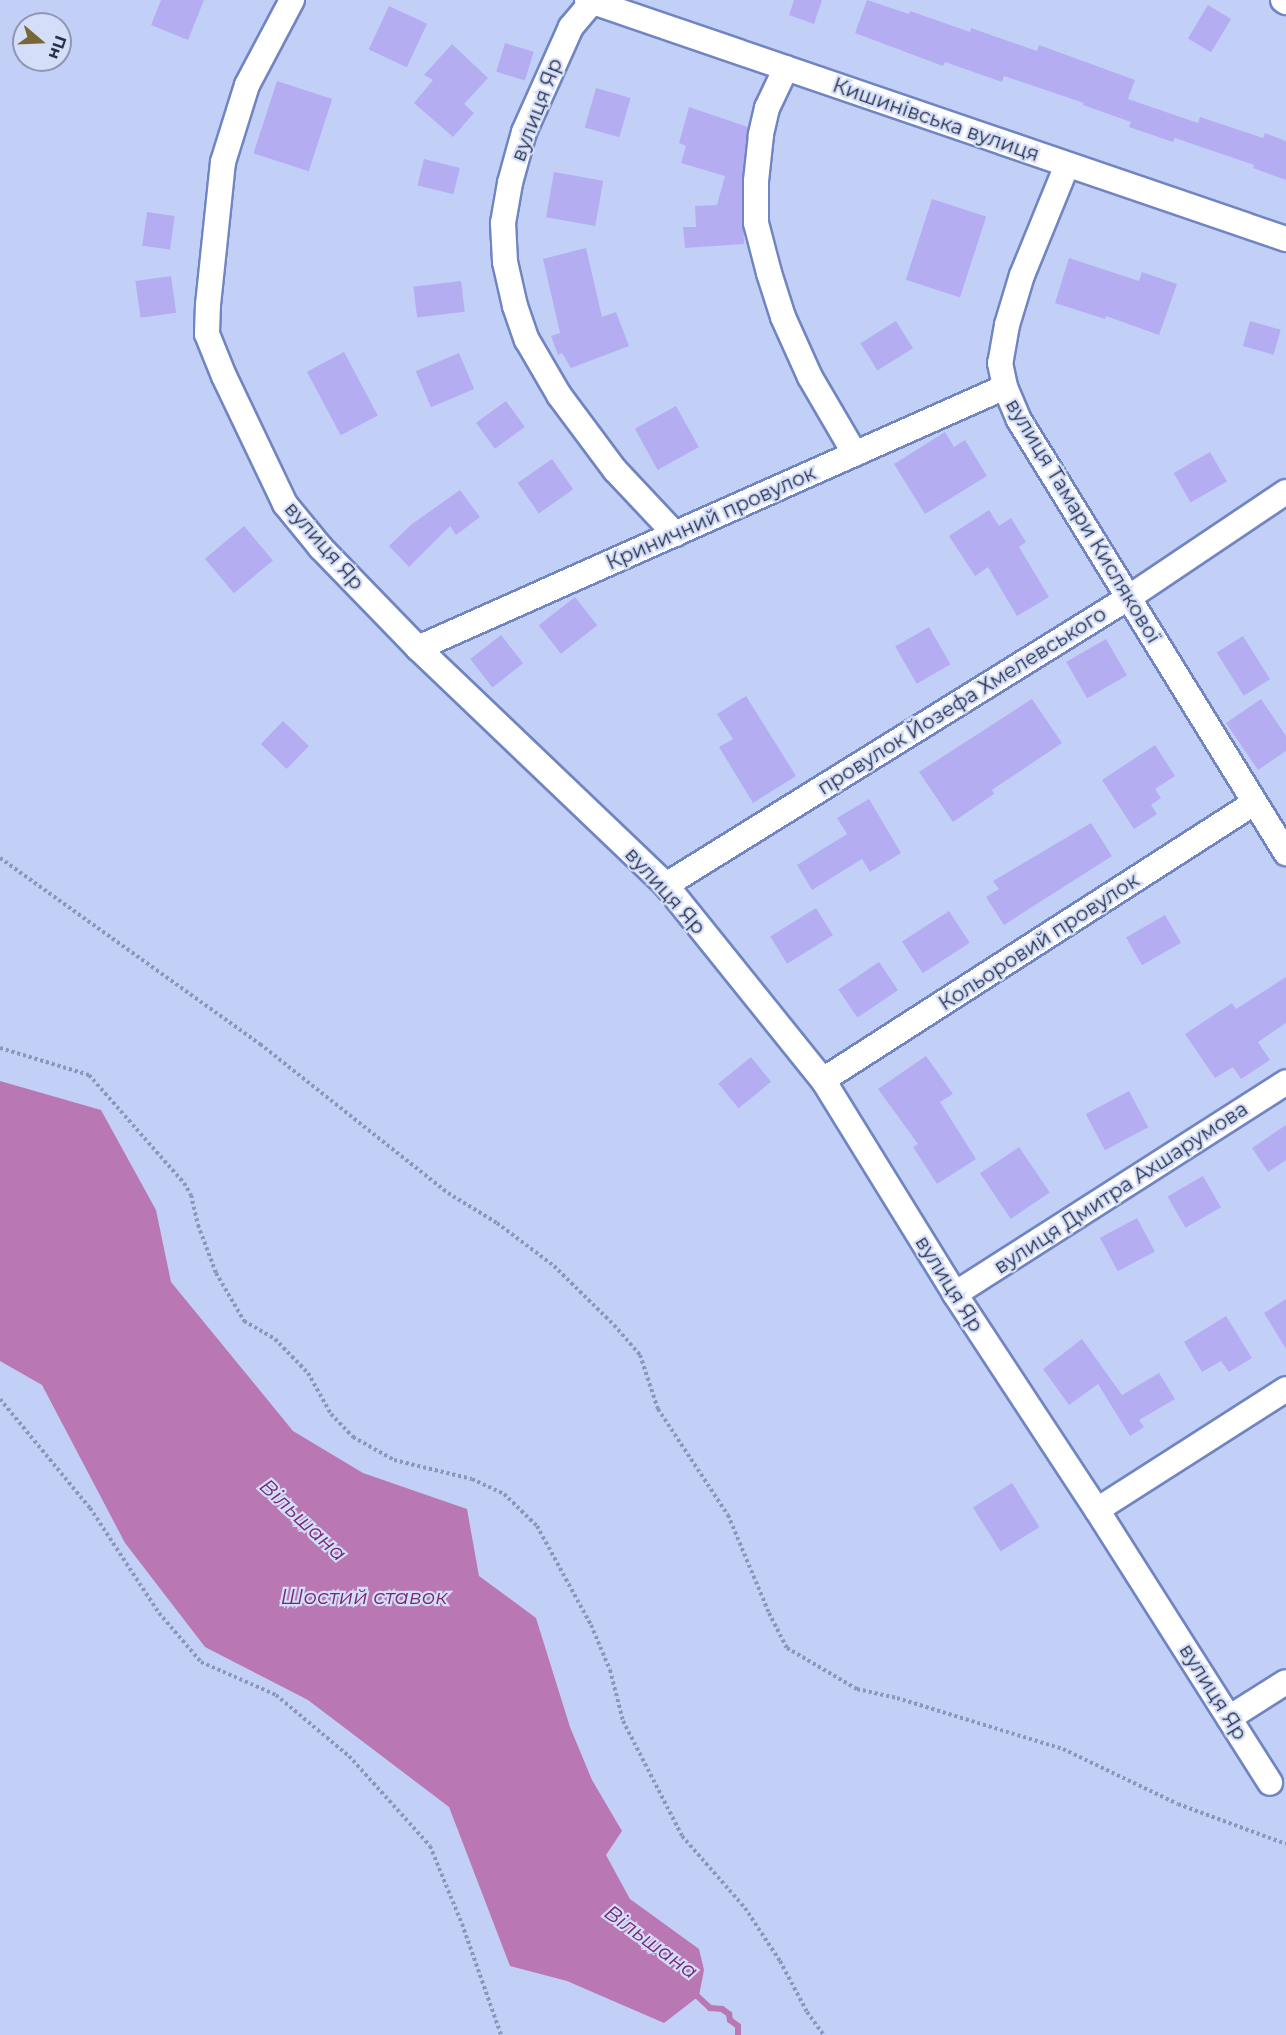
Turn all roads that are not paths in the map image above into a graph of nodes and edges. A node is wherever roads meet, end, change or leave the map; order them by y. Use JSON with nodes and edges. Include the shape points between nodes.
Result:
{"nodes":[{"id":1,"x":292,"y":0,"type":"edge"},
{"id":2,"x":589,"y":1,"type":"edge"},
{"id":3,"x":786,"y":68,"type":"junction"},
{"id":4,"x":1067,"y":165,"type":"junction"},
{"id":5,"x":1286,"y":239,"type":"edge"},
{"id":6,"x":1005,"y":387,"type":"junction"},
{"id":7,"x":855,"y":454,"type":"junction"},
{"id":8,"x":1286,"y":492,"type":"edge"},
{"id":9,"x":675,"y":534,"type":"junction"},
{"id":10,"x":1128,"y":598,"type":"junction"},
{"id":11,"x":418,"y":648,"type":"junction"},
{"id":12,"x":1254,"y":803,"type":"junction"},
{"id":13,"x":1286,"y":853,"type":"edge"},
{"id":14,"x":666,"y":885,"type":"junction"},
{"id":15,"x":823,"y":1080,"type":"junction"},
{"id":16,"x":1286,"y":1082,"type":"edge"},
{"id":17,"x":955,"y":1294,"type":"junction"},
{"id":18,"x":1286,"y":1389,"type":"edge"},
{"id":19,"x":1097,"y":1510,"type":"junction"},
{"id":20,"x":1286,"y":1682,"type":"edge"},
{"id":21,"x":1229,"y":1718,"type":"junction"},
{"id":22,"x":1270,"y":1783,"type":"dead end"}],
"edges":[{"from":1,"to":11,"type":"street","name":"вулиця Яр","via":[[247,85],[223,162],[207,334],[285,504],[321,548]]},
{"from":2,"to":3,"type":"street","name":"Кишинівська вулиця"},
{"from":2,"to":9,"type":"street","name":"вулиця Яр","via":[[571,27],[524,132],[503,223],[505,262],[514,306],[527,340],[559,395],[615,470]]},
{"from":3,"to":4,"type":"street","name":"Кишинівська вулиця"},
{"from":3,"to":7,"type":"street","via":[[767,108],[761,135],[756,223],[783,317],[810,377]]},
{"from":4,"to":5,"type":"street","name":"Кишинівська вулиця"},
{"from":4,"to":6,"type":"street","name":"вулиця Тамари Кислякової","via":[[1022,275],[1007,325],[1000,363]]},
{"from":6,"to":7,"type":"street","name":"Криничний провулок"},
{"from":6,"to":10,"type":"street","name":"вулиця Тамари Кислякової","via":[[1019,420]]},
{"from":7,"to":9,"type":"street","name":"Криничний провулок"},
{"from":8,"to":10,"type":"street","name":"провулок Йозефа Хмелевського"},
{"from":9,"to":11,"type":"street","name":"Криничний провулок"},
{"from":10,"to":12,"type":"street","name":"вулиця Тамари Кислякової"},
{"from":10,"to":14,"type":"street","name":"провулок Йозефа Хмелевського"},
{"from":11,"to":14,"type":"street","name":"вулиця Яр"},
{"from":12,"to":13,"type":"street","name":"вулиця Тамари Кислякової"},
{"from":12,"to":15,"type":"street","name":"Кольоровий провулок"},
{"from":14,"to":15,"type":"street","name":"вулиця Яр"},
{"from":15,"to":17,"type":"street","name":"вулиця Яр"},
{"from":16,"to":17,"type":"street","name":"вулиця Дмитра Ахшарумова"},
{"from":17,"to":19,"type":"street","name":"вулиця Яр"},
{"from":18,"to":19,"type":"street"},
{"from":19,"to":21,"type":"street","name":"вулиця Яр"},
{"from":20,"to":21,"type":"street"},
{"from":21,"to":22,"type":"street","name":"вулиця Яр"}]}
